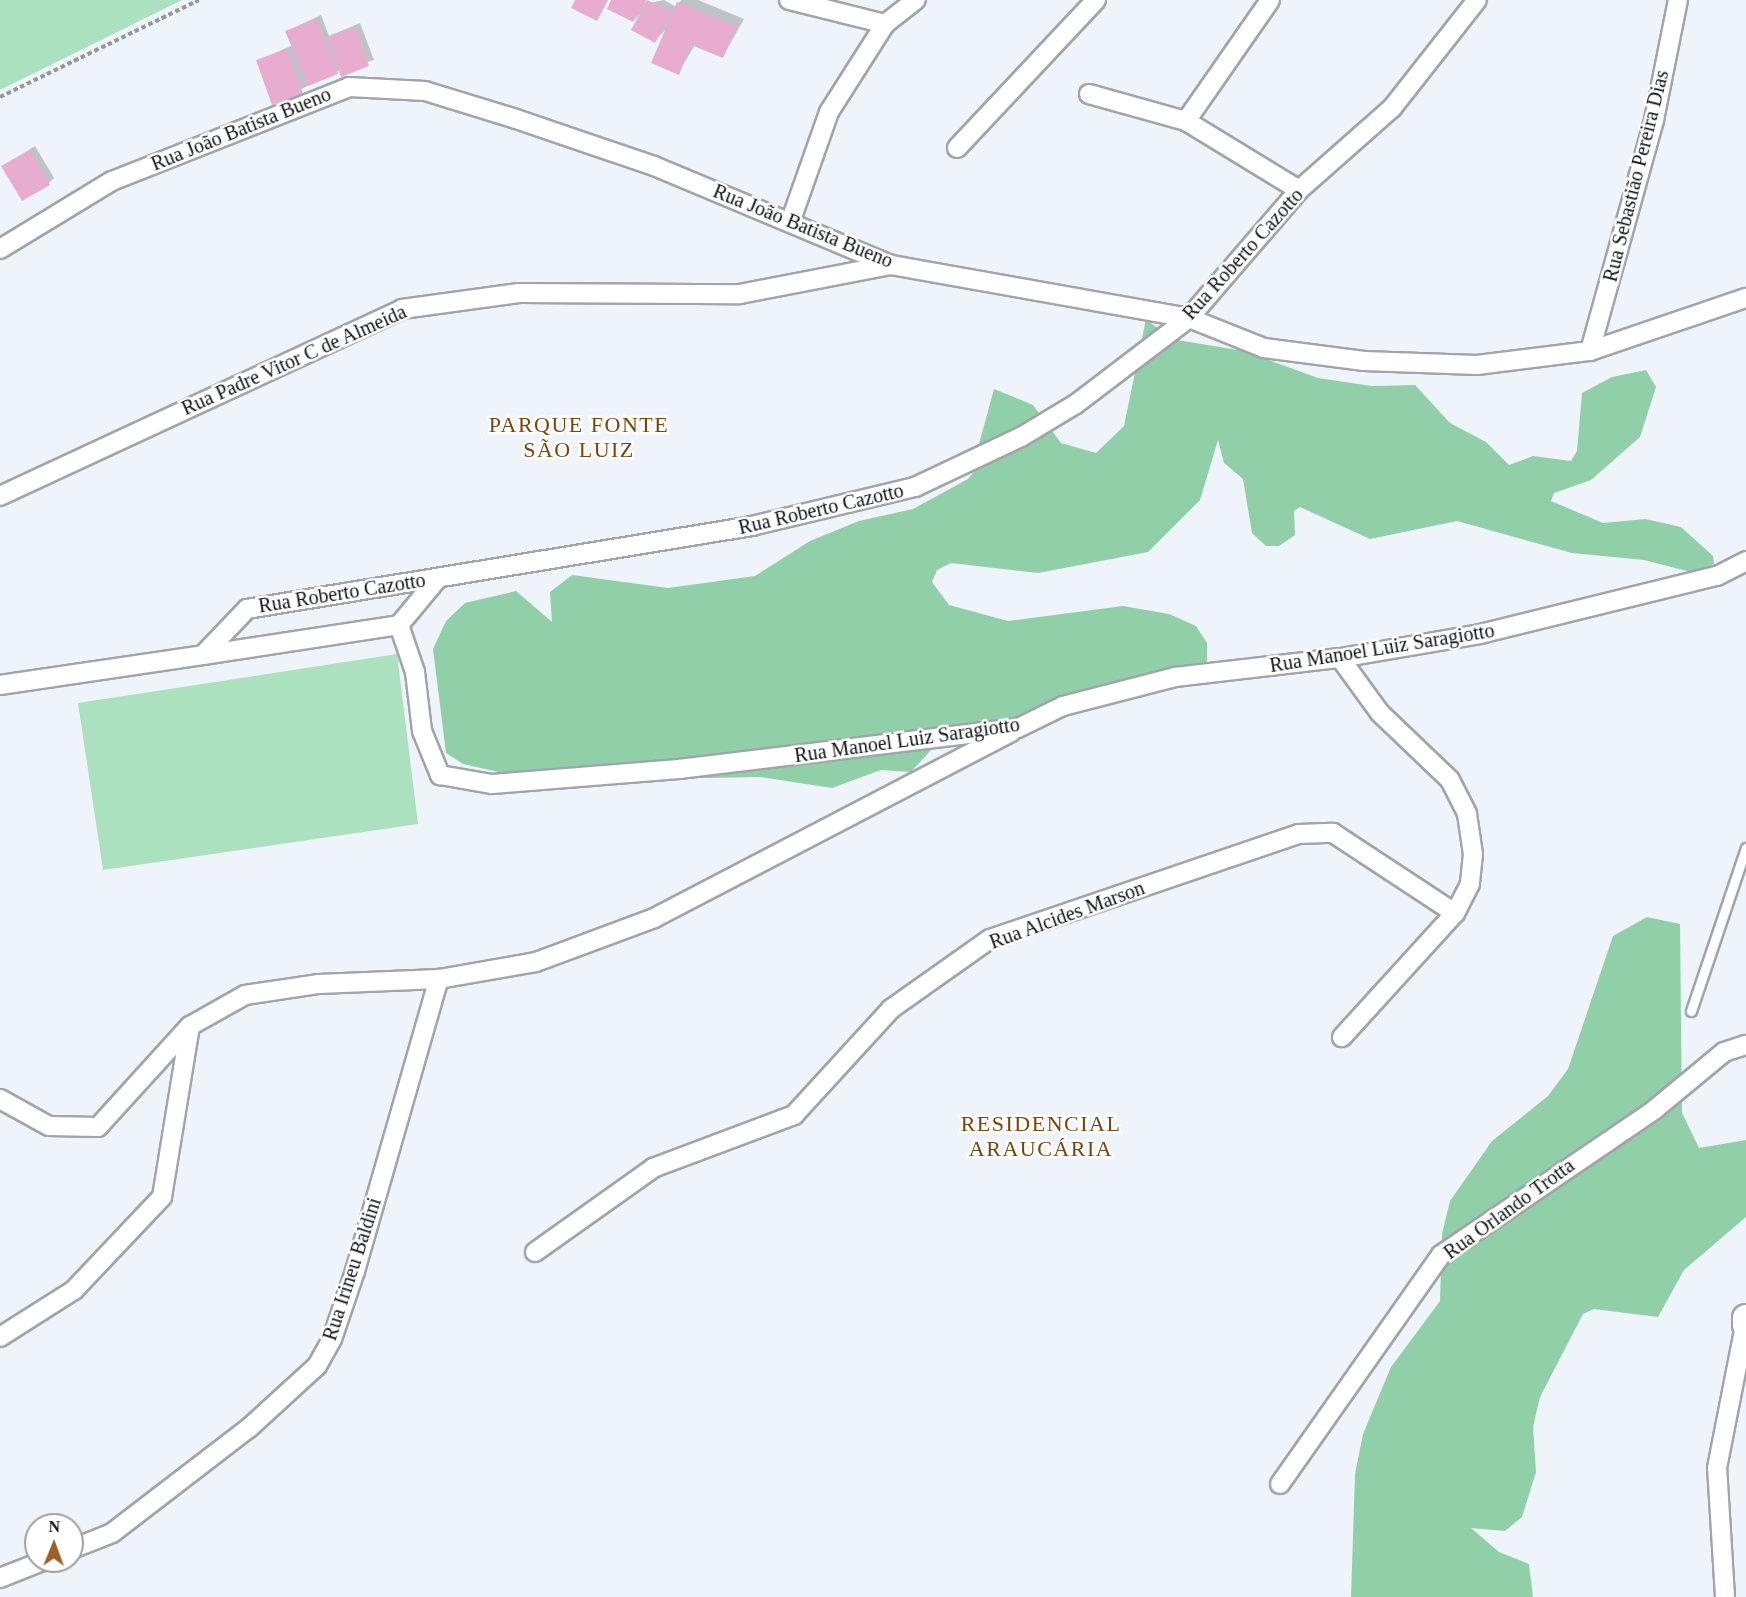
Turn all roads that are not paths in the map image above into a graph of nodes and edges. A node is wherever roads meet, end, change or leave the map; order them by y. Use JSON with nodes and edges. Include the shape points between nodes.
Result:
{"nodes":[{"id":1,"x":789,"y":0,"type":"edge"},
{"id":2,"x":916,"y":0,"type":"edge"},
{"id":3,"x":1096,"y":0,"type":"edge"},
{"id":4,"x":1270,"y":0,"type":"edge"},
{"id":5,"x":1477,"y":0,"type":"edge"},
{"id":6,"x":1678,"y":0,"type":"edge"},
{"id":7,"x":885,"y":24,"type":"junction"},
{"id":8,"x":1089,"y":94,"type":"dead end"},
{"id":9,"x":1186,"y":121,"type":"junction"},
{"id":10,"x":957,"y":148,"type":"dead end"},
{"id":11,"x":1299,"y":190,"type":"junction"},
{"id":12,"x":791,"y":220,"type":"junction"},
{"id":13,"x":0,"y":249,"type":"edge"},
{"id":14,"x":891,"y":265,"type":"junction"},
{"id":15,"x":1746,"y":298,"type":"edge"},
{"id":16,"x":1189,"y":318,"type":"junction"},
{"id":17,"x":1590,"y":351,"type":"junction"},
{"id":18,"x":0,"y":496,"type":"edge"},
{"id":19,"x":1746,"y":561,"type":"edge"},
{"id":20,"x":438,"y":578,"type":"junction"},
{"id":21,"x":399,"y":625,"type":"junction"},
{"id":22,"x":203,"y":655,"type":"junction"},
{"id":23,"x":1340,"y":658,"type":"junction"},
{"id":24,"x":0,"y":688,"type":"edge"},
{"id":25,"x":1018,"y":728,"type":"junction"},
{"id":26,"x":1746,"y":848,"type":"edge"},
{"id":27,"x":1455,"y":913,"type":"junction"},
{"id":28,"x":439,"y":979,"type":"junction"},
{"id":29,"x":1691,"y":1011,"type":"dead end"},
{"id":30,"x":190,"y":1026,"type":"junction"},
{"id":31,"x":1342,"y":1037,"type":"dead end"},
{"id":32,"x":1746,"y":1045,"type":"edge"},
{"id":33,"x":0,"y":1099,"type":"edge"},
{"id":34,"x":535,"y":1252,"type":"dead end"},
{"id":35,"x":1746,"y":1323,"type":"edge"},
{"id":36,"x":0,"y":1337,"type":"edge"},
{"id":37,"x":1280,"y":1484,"type":"dead end"},
{"id":38,"x":84,"y":1544,"type":"edge"},
{"id":39,"x":24,"y":1569,"type":"edge"},
{"id":40,"x":0,"y":1578,"type":"edge"},
{"id":41,"x":1725,"y":1597,"type":"edge"}],
"edges":[{"from":1,"to":7,"type":"street"},
{"from":2,"to":7,"type":"street"},
{"from":3,"to":10,"type":"street"},
{"from":4,"to":9,"type":"street"},
{"from":5,"to":11,"type":"street","name":"Rua Roberto Cazotto","via":[[1392,108]]},
{"from":6,"to":17,"type":"street","name":"Rua Sebastião Pereira Dias","via":[[1654,120]]},
{"from":7,"to":12,"type":"street","via":[[829,112]]},
{"from":8,"to":9,"type":"street"},
{"from":9,"to":11,"type":"street"},
{"from":11,"to":16,"type":"street","name":"Rua Roberto Cazotto"},
{"from":12,"to":13,"type":"street","name":"Rua João Batista Bueno","via":[[654,166],[426,91],[350,87],[112,181]]},
{"from":12,"to":14,"type":"street","name":"Rua João Batista Bueno"},
{"from":14,"to":16,"type":"street","name":"Rua João Batista Bueno"},
{"from":14,"to":18,"type":"street","name":"Rua Padre Vitor C de Almeida","via":[[740,294],[519,293],[402,309]]},
{"from":15,"to":17,"type":"street","name":"Rua João Batista Bueno"},
{"from":16,"to":17,"type":"street","name":"Rua João Batista Bueno","via":[[1264,348],[1364,361],[1477,365]]},
{"from":16,"to":20,"type":"street","name":"Rua Roberto Cazotto","via":[[1076,404],[1021,437],[915,487],[752,526]]},
{"from":19,"to":23,"type":"street","name":"Rua Manoel Luiz Saragiotto","via":[[1717,576],[1605,605]]},
{"from":20,"to":21,"type":"street"},
{"from":20,"to":22,"type":"street","name":"Rua Roberto Cazotto","via":[[247,609]]},
{"from":21,"to":22,"type":"street"},
{"from":21,"to":25,"type":"street","name":"Rua Manoel Luiz Saragiotto","via":[[415,672],[430,757],[440,775],[459,779],[492,784],[679,769]]},
{"from":22,"to":24,"type":"street"},
{"from":23,"to":25,"type":"street","name":"Rua Manoel Luiz Saragiotto","via":[[1175,677],[1063,706]]},
{"from":23,"to":27,"type":"street","via":[[1380,713],[1450,780],[1467,814],[1473,854],[1470,884]]},
{"from":25,"to":28,"type":"street","via":[[654,918],[536,962]]},
{"from":26,"to":29,"type":"lane"},
{"from":27,"to":31,"type":"street"},
{"from":27,"to":34,"type":"street","name":"Rua Alcides Marson","via":[[1333,833],[1299,834],[990,939],[891,1008],[794,1115],[653,1168]]},
{"from":28,"to":30,"type":"street","via":[[319,984],[244,995]]},
{"from":28,"to":38,"type":"street","name":"Rua Irineu Baldini","via":[[355,1271],[332,1339],[316,1366],[249,1428],[112,1533]]},
{"from":30,"to":33,"type":"street","via":[[98,1127],[49,1126]]},
{"from":30,"to":36,"type":"street","via":[[162,1197],[74,1290]]},
{"from":32,"to":37,"type":"street","name":"Rua Orlando Trotta","via":[[1724,1052],[1654,1110],[1441,1255]]},
{"from":35,"to":41,"type":"street","via":[[1717,1468]]},
{"from":39,"to":40,"type":"street"}]}
